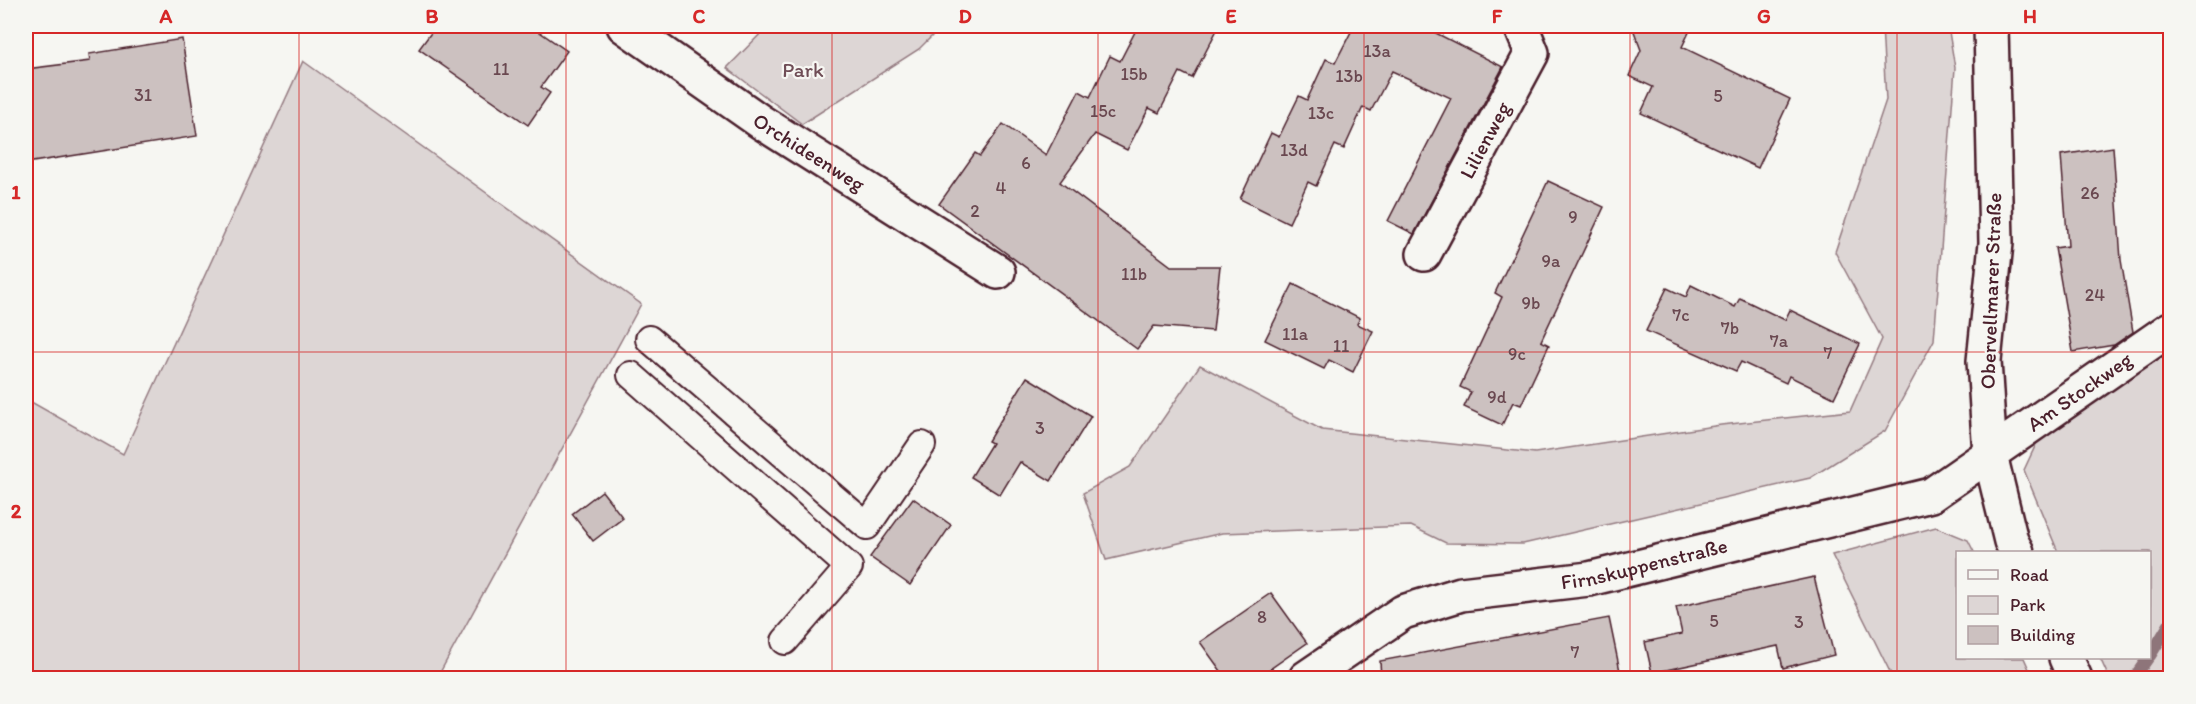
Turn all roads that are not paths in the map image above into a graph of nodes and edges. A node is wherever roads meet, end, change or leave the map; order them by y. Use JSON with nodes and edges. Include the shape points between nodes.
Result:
{"nodes":[{"id":1,"x":624,"y":26,"type":"edge"},
{"id":2,"x":1521,"y":26,"type":"edge"},
{"id":3,"x":1991,"y":26,"type":"edge"},
{"id":4,"x":1424,"y":254,"type":"dead end"},
{"id":5,"x":998,"y":272,"type":"dead end"},
{"id":6,"x":2170,"y":329,"type":"edge"},
{"id":7,"x":649,"y":339,"type":"dead end"},
{"id":8,"x":631,"y":375,"type":"dead end"},
{"id":9,"x":922,"y":445,"type":"dead end"},
{"id":10,"x":1990,"y":455,"type":"junction"},
{"id":11,"x":2016,"y":551,"type":"edge"},
{"id":12,"x":785,"y":641,"type":"dead end"},
{"id":13,"x":2067,"y":659,"type":"edge"},
{"id":14,"x":1306,"y":678,"type":"edge"},
{"id":15,"x":2075,"y":678,"type":"edge"}],
"edges":[{"from":1,"to":5,"type":"street","name":"Orchideenweg","via":[[761,122]]},
{"from":2,"to":4,"type":"street","name":"Lilienweg","via":[[1532,53]]},
{"from":3,"to":10,"type":"street","name":"Obervellmarer Straße","via":[[1996,243],[1984,361]]},
{"from":6,"to":10,"type":"street","name":"Am Stockweg"},
{"from":7,"to":9,"type":"lane","via":[[867,526]]},
{"from":8,"to":12,"type":"lane","via":[[849,567]]},
{"from":10,"to":11,"type":"street","name":"Obervellmarer Straße"},
{"from":10,"to":14,"type":"street","name":"Firnskuppenstraße","via":[[1931,495],[1589,579],[1461,594],[1403,612]]},
{"from":13,"to":15,"type":"street"}]}
